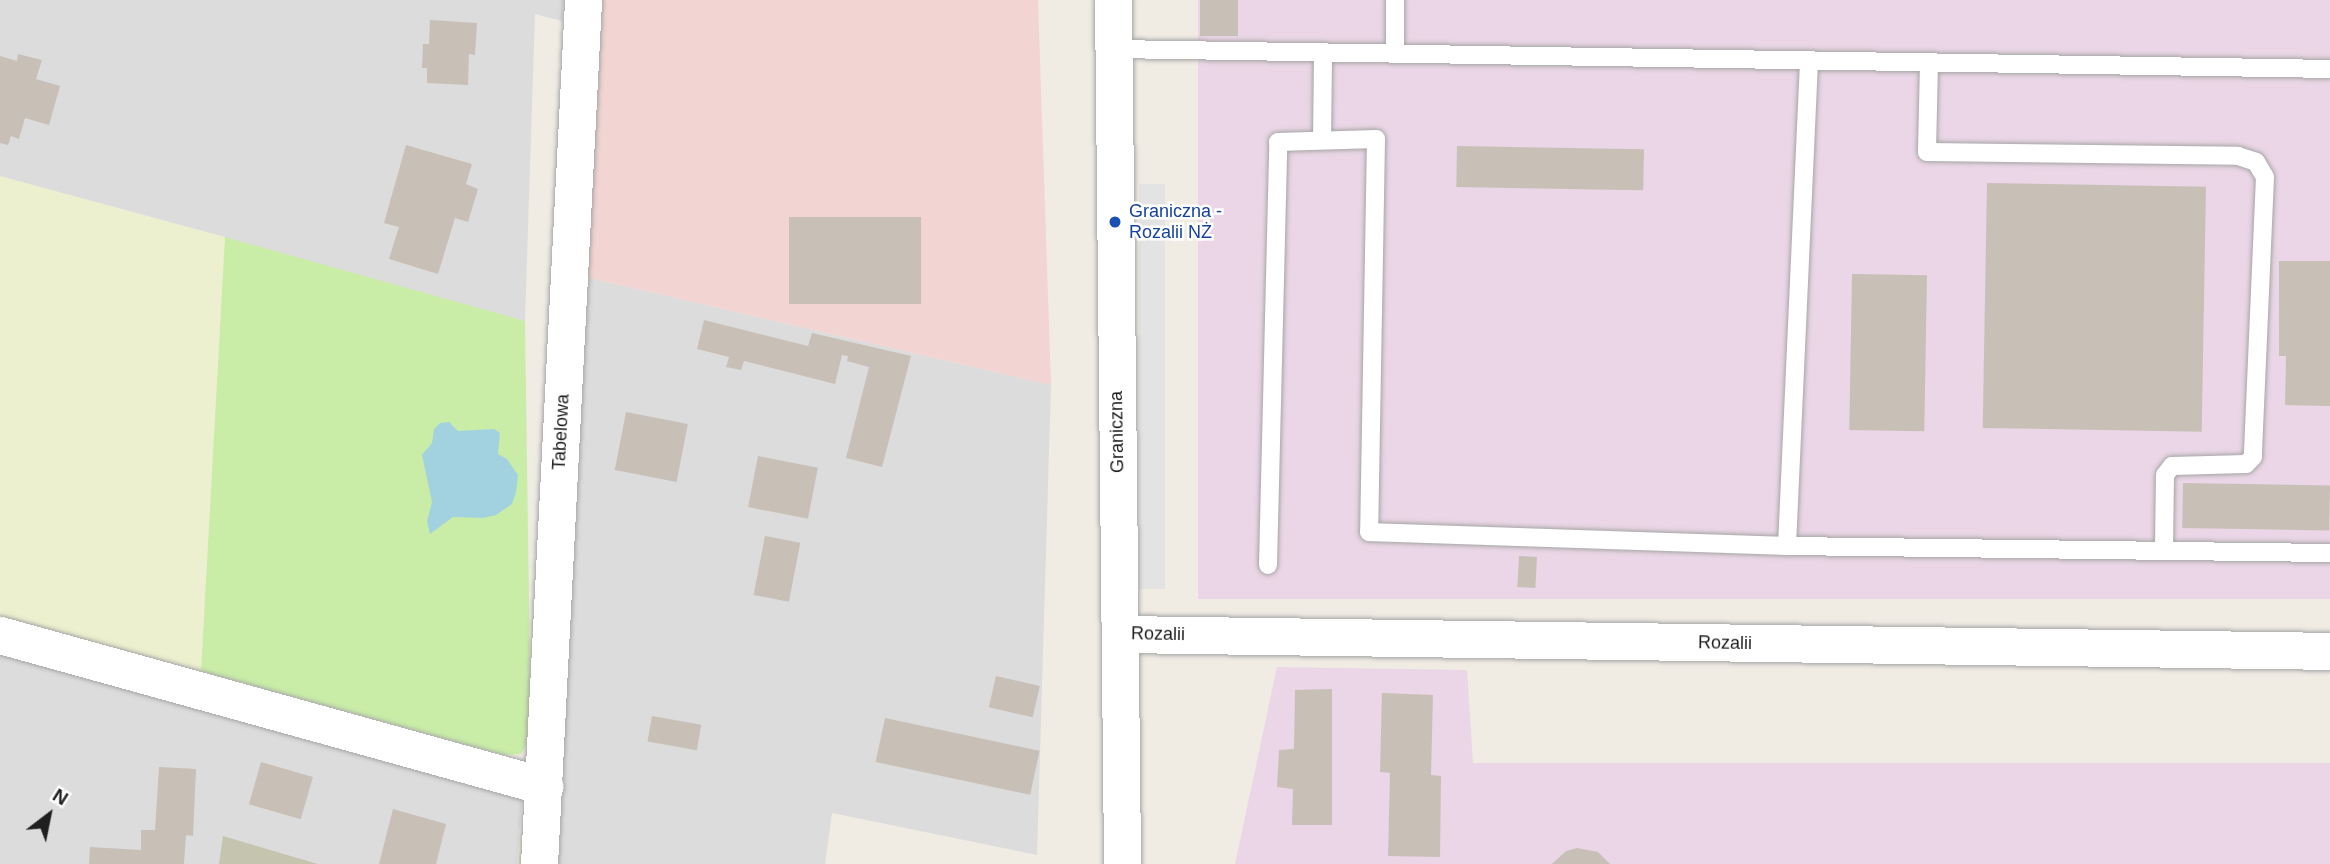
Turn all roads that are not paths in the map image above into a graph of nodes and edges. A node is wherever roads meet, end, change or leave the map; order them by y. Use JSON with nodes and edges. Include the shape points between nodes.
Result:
{"nodes":[{"id":1,"x":583,"y":0,"type":"edge"},
{"id":2,"x":1113,"y":0,"type":"edge"},
{"id":3,"x":1395,"y":0,"type":"edge"},
{"id":4,"x":1114,"y":49,"type":"junction"},
{"id":5,"x":1323,"y":52,"type":"junction"},
{"id":6,"x":1395,"y":54,"type":"junction"},
{"id":7,"x":1809,"y":61,"type":"junction"},
{"id":8,"x":1929,"y":62,"type":"junction"},
{"id":9,"x":2330,"y":69,"type":"edge"},
{"id":10,"x":1322,"y":140,"type":"junction"},
{"id":11,"x":1787,"y":547,"type":"junction"},
{"id":12,"x":2164,"y":551,"type":"junction"},
{"id":13,"x":2330,"y":553,"type":"edge"},
{"id":14,"x":1268,"y":565,"type":"dead end"},
{"id":15,"x":1120,"y":634,"type":"junction"},
{"id":16,"x":0,"y":635,"type":"edge"},
{"id":17,"x":2330,"y":651,"type":"edge"},
{"id":18,"x":544,"y":786,"type":"junction"},
{"id":19,"x":539,"y":864,"type":"edge"},
{"id":20,"x":1122,"y":864,"type":"edge"}],
"edges":[{"from":1,"to":18,"type":"street","name":"Tabelowa"},
{"from":2,"to":4,"type":"street","name":"Graniczna"},
{"from":3,"to":6,"type":"lane"},
{"from":4,"to":5,"type":"lane"},
{"from":4,"to":15,"type":"street","name":"Graniczna"},
{"from":5,"to":6,"type":"lane"},
{"from":5,"to":10,"type":"lane"},
{"from":6,"to":7,"type":"lane"},
{"from":7,"to":8,"type":"lane"},
{"from":7,"to":11,"type":"lane"},
{"from":8,"to":9,"type":"lane"},
{"from":8,"to":12,"type":"lane","via":[[1927,152],[2238,156],[2256,162],[2265,177],[2253,457],[2246,464],[2172,466],[2165,475]]},
{"from":10,"to":11,"type":"lane","via":[[1376,139],[1370,532]]},
{"from":10,"to":14,"type":"lane","via":[[1278,142]]},
{"from":11,"to":12,"type":"lane"},
{"from":12,"to":13,"type":"lane"},
{"from":15,"to":17,"type":"street","name":"Rozalii"},
{"from":15,"to":20,"type":"street","name":"Graniczna"},
{"from":16,"to":18,"type":"street"},
{"from":18,"to":19,"type":"street","name":"Tabelowa"}]}
